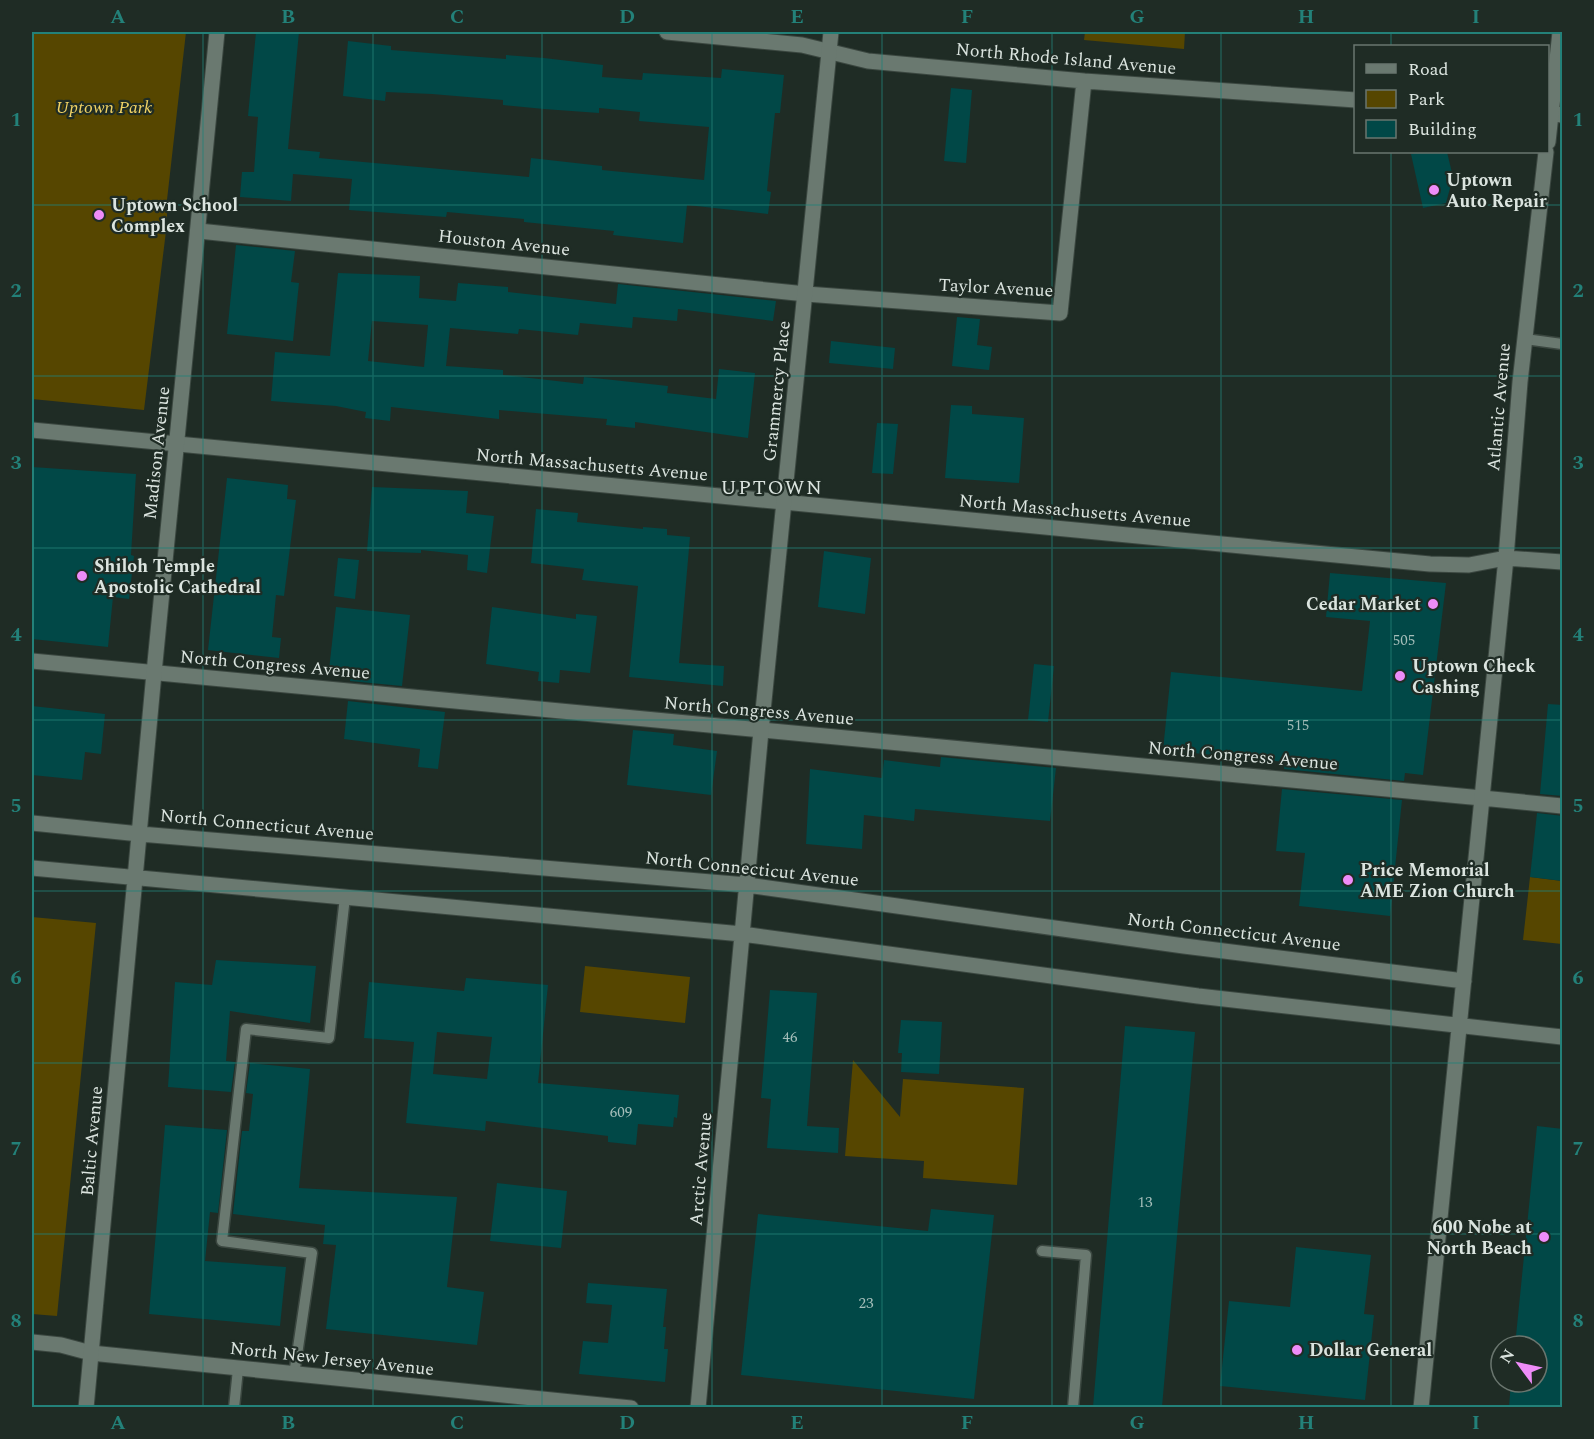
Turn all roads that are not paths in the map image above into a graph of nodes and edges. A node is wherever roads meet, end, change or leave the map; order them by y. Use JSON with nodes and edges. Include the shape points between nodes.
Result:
{"nodes":[{"id":1,"x":218,"y":32,"type":"edge"},
{"id":2,"x":667,"y":32,"type":"edge"},
{"id":3,"x":831,"y":32,"type":"edge"},
{"id":4,"x":1560,"y":32,"type":"edge"},
{"id":5,"x":828,"y":53,"type":"junction"},
{"id":6,"x":1084,"y":81,"type":"junction"},
{"id":7,"x":1354,"y":100,"type":"edge"},
{"id":8,"x":1554,"y":114,"type":"edge"},
{"id":9,"x":1549,"y":137,"type":"edge"},
{"id":10,"x":1546,"y":153,"type":"edge"},
{"id":11,"x":198,"y":231,"type":"junction"},
{"id":12,"x":806,"y":294,"type":"junction"},
{"id":13,"x":1525,"y":339,"type":"junction"},
{"id":14,"x":1563,"y":344,"type":"edge"},
{"id":15,"x":32,"y":430,"type":"edge"},
{"id":16,"x":177,"y":445,"type":"junction"},
{"id":17,"x":785,"y":503,"type":"junction"},
{"id":18,"x":1506,"y":558,"type":"junction"},
{"id":19,"x":1563,"y":562,"type":"edge"},
{"id":20,"x":32,"y":661,"type":"edge"},
{"id":21,"x":154,"y":674,"type":"junction"},
{"id":22,"x":761,"y":731,"type":"junction"},
{"id":23,"x":1482,"y":798,"type":"junction"},
{"id":24,"x":1563,"y":806,"type":"edge"},
{"id":25,"x":32,"y":823,"type":"edge"},
{"id":26,"x":140,"y":834,"type":"junction"},
{"id":27,"x":32,"y":868,"type":"edge"},
{"id":28,"x":136,"y":878,"type":"junction"},
{"id":29,"x":747,"y":885,"type":"junction"},
{"id":30,"x":345,"y":897,"type":"junction"},
{"id":31,"x":742,"y":934,"type":"junction"},
{"id":32,"x":1464,"y":981,"type":"junction"},
{"id":33,"x":1458,"y":1027,"type":"junction"},
{"id":34,"x":1563,"y":1037,"type":"edge"},
{"id":35,"x":1042,"y":1251,"type":"dead end"},
{"id":36,"x":32,"y":1342,"type":"edge"},
{"id":37,"x":91,"y":1353,"type":"junction"},
{"id":38,"x":238,"y":1369,"type":"junction"},
{"id":39,"x":294,"y":1375,"type":"junction"},
{"id":40,"x":86,"y":1407,"type":"edge"},
{"id":41,"x":234,"y":1407,"type":"edge"},
{"id":42,"x":631,"y":1407,"type":"edge"},
{"id":43,"x":698,"y":1407,"type":"edge"},
{"id":44,"x":1073,"y":1407,"type":"edge"},
{"id":45,"x":1421,"y":1407,"type":"edge"}],
"edges":[{"from":1,"to":11,"type":"street","name":"Madison Avenue"},
{"from":2,"to":5,"type":"street","name":"North Rhode Island Avenue","via":[[802,45]]},
{"from":3,"to":5,"type":"street","name":"Grammercy Place"},
{"from":4,"to":8,"type":"street"},
{"from":5,"to":6,"type":"street","name":"North Rhode Island Avenue","via":[[868,61]]},
{"from":5,"to":12,"type":"street","name":"Grammercy Place"},
{"from":6,"to":7,"type":"street","name":"North Rhode Island Avenue"},
{"from":6,"to":12,"type":"street","name":"Taylor Avenue","via":[[1060,313]]},
{"from":8,"to":9,"type":"street"},
{"from":10,"to":13,"type":"street","name":"Atlantic Avenue"},
{"from":11,"to":12,"type":"street","name":"Houston Avenue"},
{"from":11,"to":16,"type":"street","name":"Madison Avenue"},
{"from":12,"to":17,"type":"street","name":"Grammercy Place"},
{"from":13,"to":14,"type":"lane"},
{"from":13,"to":18,"type":"street","name":"Atlantic Avenue"},
{"from":15,"to":16,"type":"street","name":"North Massachusetts Avenue"},
{"from":16,"to":17,"type":"street","name":"North Massachusetts Avenue"},
{"from":16,"to":21,"type":"street","name":"Madison Avenue"},
{"from":17,"to":18,"type":"street","name":"North Massachusetts Avenue","via":[[1430,564],[1469,565]]},
{"from":17,"to":22,"type":"street","name":"Grammercy Place"},
{"from":18,"to":19,"type":"street","name":"North Massachusetts Avenue"},
{"from":18,"to":23,"type":"street","name":"Atlantic Avenue"},
{"from":20,"to":21,"type":"street","name":"North Congress Avenue"},
{"from":21,"to":22,"type":"street","name":"North Congress Avenue"},
{"from":21,"to":26,"type":"street","name":"Madison Avenue"},
{"from":22,"to":23,"type":"street","name":"North Congress Avenue"},
{"from":22,"to":29,"type":"street","name":"Grammercy Place"},
{"from":23,"to":24,"type":"street","name":"North Congress Avenue"},
{"from":23,"to":32,"type":"street","name":"Atlantic Avenue"},
{"from":25,"to":26,"type":"street","name":"North Connecticut Avenue"},
{"from":26,"to":28,"type":"street","name":"Madison Avenue"},
{"from":26,"to":29,"type":"street","name":"North Connecticut Avenue"},
{"from":27,"to":28,"type":"street"},
{"from":28,"to":30,"type":"street"},
{"from":28,"to":37,"type":"street","name":"Baltic Avenue"},
{"from":29,"to":31,"type":"street","name":"Grammercy Place"},
{"from":29,"to":32,"type":"street","name":"North Connecticut Avenue"},
{"from":30,"to":31,"type":"street"},
{"from":30,"to":39,"type":"lane","via":[[329,1038],[246,1029],[222,1241],[312,1253]]},
{"from":31,"to":33,"type":"street"},
{"from":31,"to":43,"type":"street","name":"Arctic Avenue"},
{"from":32,"to":33,"type":"street","name":"Atlantic Avenue"},
{"from":33,"to":34,"type":"street"},
{"from":33,"to":45,"type":"street","name":"Atlantic Avenue"},
{"from":35,"to":44,"type":"lane","via":[[1086,1255]]},
{"from":36,"to":37,"type":"street","name":"North New Jersey Avenue"},
{"from":37,"to":38,"type":"street","name":"North New Jersey Avenue"},
{"from":37,"to":40,"type":"street","name":"Baltic Avenue"},
{"from":38,"to":39,"type":"street","name":"North New Jersey Avenue"},
{"from":38,"to":41,"type":"lane"},
{"from":39,"to":42,"type":"street","name":"North New Jersey Avenue"}]}
